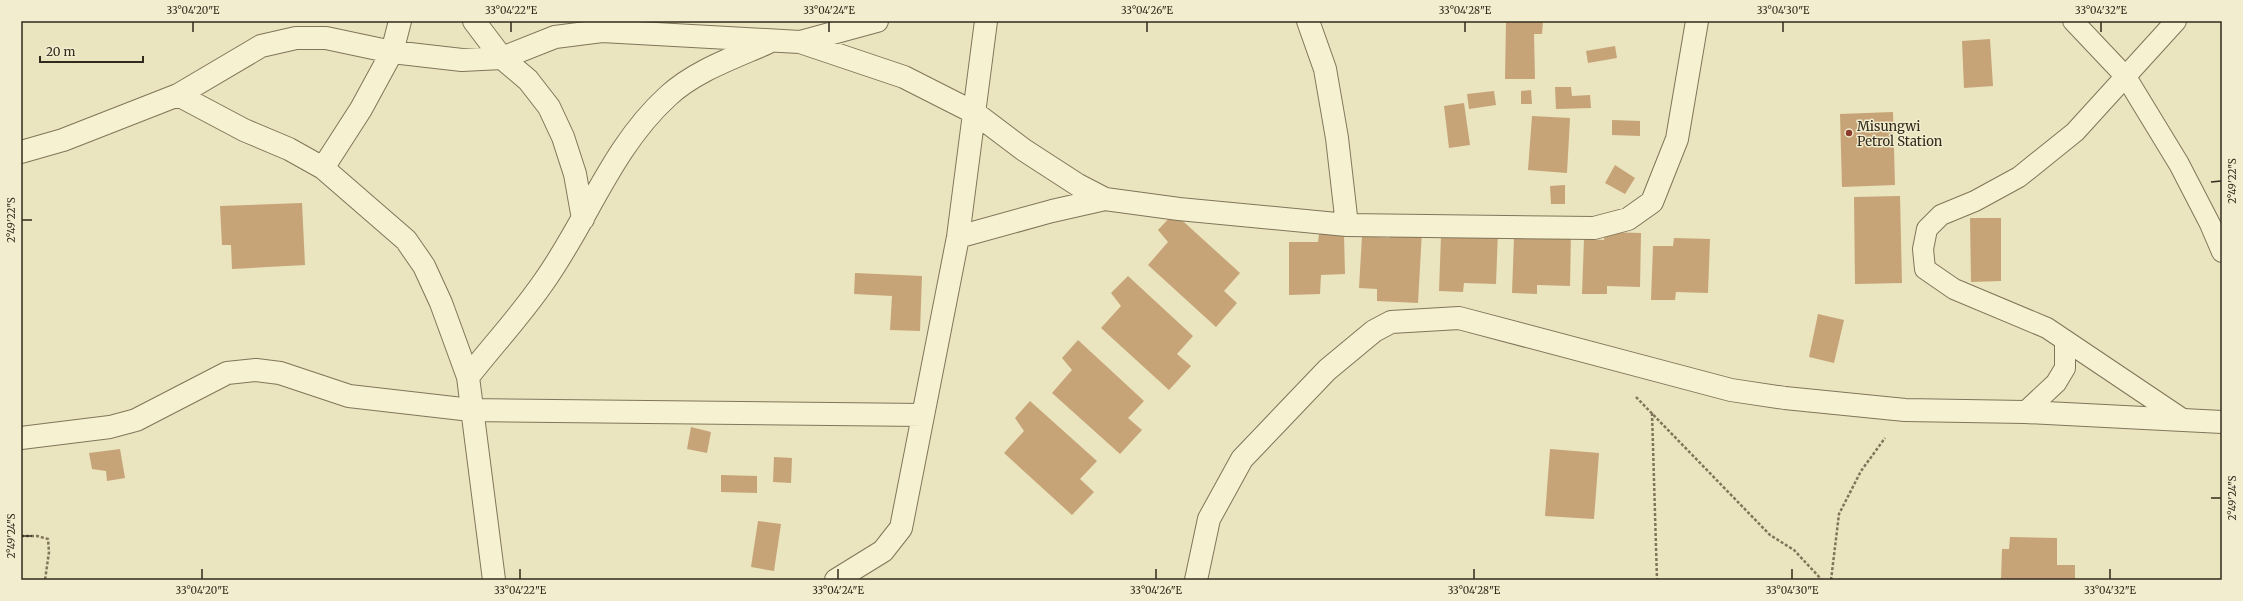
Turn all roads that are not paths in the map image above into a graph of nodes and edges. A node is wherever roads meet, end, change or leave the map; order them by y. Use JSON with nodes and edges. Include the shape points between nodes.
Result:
{"nodes":[{"id":1,"x":400,"y":21,"type":"edge"},
{"id":2,"x":474,"y":21,"type":"edge"},
{"id":3,"x":706,"y":21,"type":"edge"},
{"id":4,"x":877,"y":21,"type":"edge"},
{"id":5,"x":986,"y":21,"type":"edge"},
{"id":6,"x":1308,"y":21,"type":"edge"},
{"id":7,"x":1697,"y":21,"type":"edge"},
{"id":8,"x":2072,"y":21,"type":"edge"},
{"id":9,"x":2176,"y":21,"type":"edge"},
{"id":10,"x":560,"y":29,"type":"edge"},
{"id":11,"x":743,"y":40,"type":"junction"},
{"id":12,"x":774,"y":40,"type":"junction"},
{"id":13,"x":800,"y":42,"type":"junction"},
{"id":14,"x":392,"y":52,"type":"junction"},
{"id":15,"x":502,"y":58,"type":"junction"},
{"id":16,"x":2126,"y":77,"type":"junction"},
{"id":17,"x":178,"y":95,"type":"junction"},
{"id":18,"x":975,"y":113,"type":"junction"},
{"id":19,"x":21,"y":152,"type":"edge"},
{"id":20,"x":323,"y":168,"type":"junction"},
{"id":21,"x":1105,"y":199,"type":"junction"},
{"id":22,"x":583,"y":219,"type":"junction"},
{"id":23,"x":1347,"y":225,"type":"junction"},
{"id":24,"x":958,"y":237,"type":"junction"},
{"id":25,"x":2222,"y":252,"type":"edge"},
{"id":26,"x":2065,"y":340,"type":"junction"},
{"id":27,"x":468,"y":377,"type":"junction"},
{"id":28,"x":471,"y":410,"type":"junction"},
{"id":29,"x":2025,"y":412,"type":"junction"},
{"id":30,"x":923,"y":416,"type":"junction"},
{"id":31,"x":2184,"y":420,"type":"junction"},
{"id":32,"x":2222,"y":422,"type":"edge"},
{"id":33,"x":21,"y":438,"type":"edge"},
{"id":34,"x":494,"y":580,"type":"edge"},
{"id":35,"x":836,"y":580,"type":"edge"},
{"id":36,"x":1196,"y":580,"type":"edge"}],
"edges":[{"from":1,"to":14,"type":"street"},
{"from":2,"to":15,"type":"street"},
{"from":3,"to":11,"type":"street"},
{"from":4,"to":13,"type":"street"},
{"from":5,"to":18,"type":"street"},
{"from":6,"to":23,"type":"street","via":[[1325,69],[1337,138]]},
{"from":7,"to":23,"type":"street","via":[[1677,139],[1652,202],[1628,219],[1594,228]]},
{"from":8,"to":16,"type":"lane"},
{"from":9,"to":16,"type":"lane"},
{"from":10,"to":11,"type":"street","via":[[644,32]]},
{"from":10,"to":15,"type":"street"},
{"from":11,"to":12,"type":"street"},
{"from":12,"to":13,"type":"street"},
{"from":12,"to":22,"type":"street","via":[[705,72],[669,95],[637,128],[607,172]]},
{"from":13,"to":18,"type":"street","via":[[904,77]]},
{"from":14,"to":15,"type":"street","via":[[462,60]]},
{"from":14,"to":17,"type":"street","via":[[326,38],[296,38],[261,46]]},
{"from":14,"to":20,"type":"street","via":[[361,109]]},
{"from":15,"to":22,"type":"street","via":[[528,80],[549,107],[563,136],[575,174]]},
{"from":16,"to":25,"type":"lane","via":[[2180,164]]},
{"from":16,"to":26,"type":"lane","via":[[2075,132],[2019,177],[1975,201],[1940,215],[1927,229],[1923,249],[1925,269],[1954,289],[2047,328]]},
{"from":17,"to":19,"type":"street","via":[[63,140]]},
{"from":17,"to":20,"type":"street"},
{"from":18,"to":21,"type":"street","via":[[1024,150]]},
{"from":18,"to":24,"type":"street"},
{"from":20,"to":27,"type":"street","via":[[406,240],[424,266],[441,303]]},
{"from":21,"to":23,"type":"street","via":[[1179,210]]},
{"from":21,"to":24,"type":"street"},
{"from":22,"to":27,"type":"street","via":[[545,280]]},
{"from":24,"to":30,"type":"street"},
{"from":26,"to":29,"type":"lane","via":[[2064,368],[2056,383]]},
{"from":26,"to":31,"type":"lane"},
{"from":27,"to":28,"type":"street"},
{"from":28,"to":30,"type":"street"},
{"from":28,"to":33,"type":"street","via":[[349,396],[280,373],[256,370],[227,373],[136,420],[110,427]]},
{"from":28,"to":34,"type":"street"},
{"from":29,"to":31,"type":"street"},
{"from":29,"to":36,"type":"street","via":[[1905,410],[1731,390],[1459,318],[1391,322],[1374,331],[1327,370],[1242,459],[1209,519]]},
{"from":30,"to":35,"type":"street","via":[[901,528],[884,551]]},
{"from":31,"to":32,"type":"street"}]}
